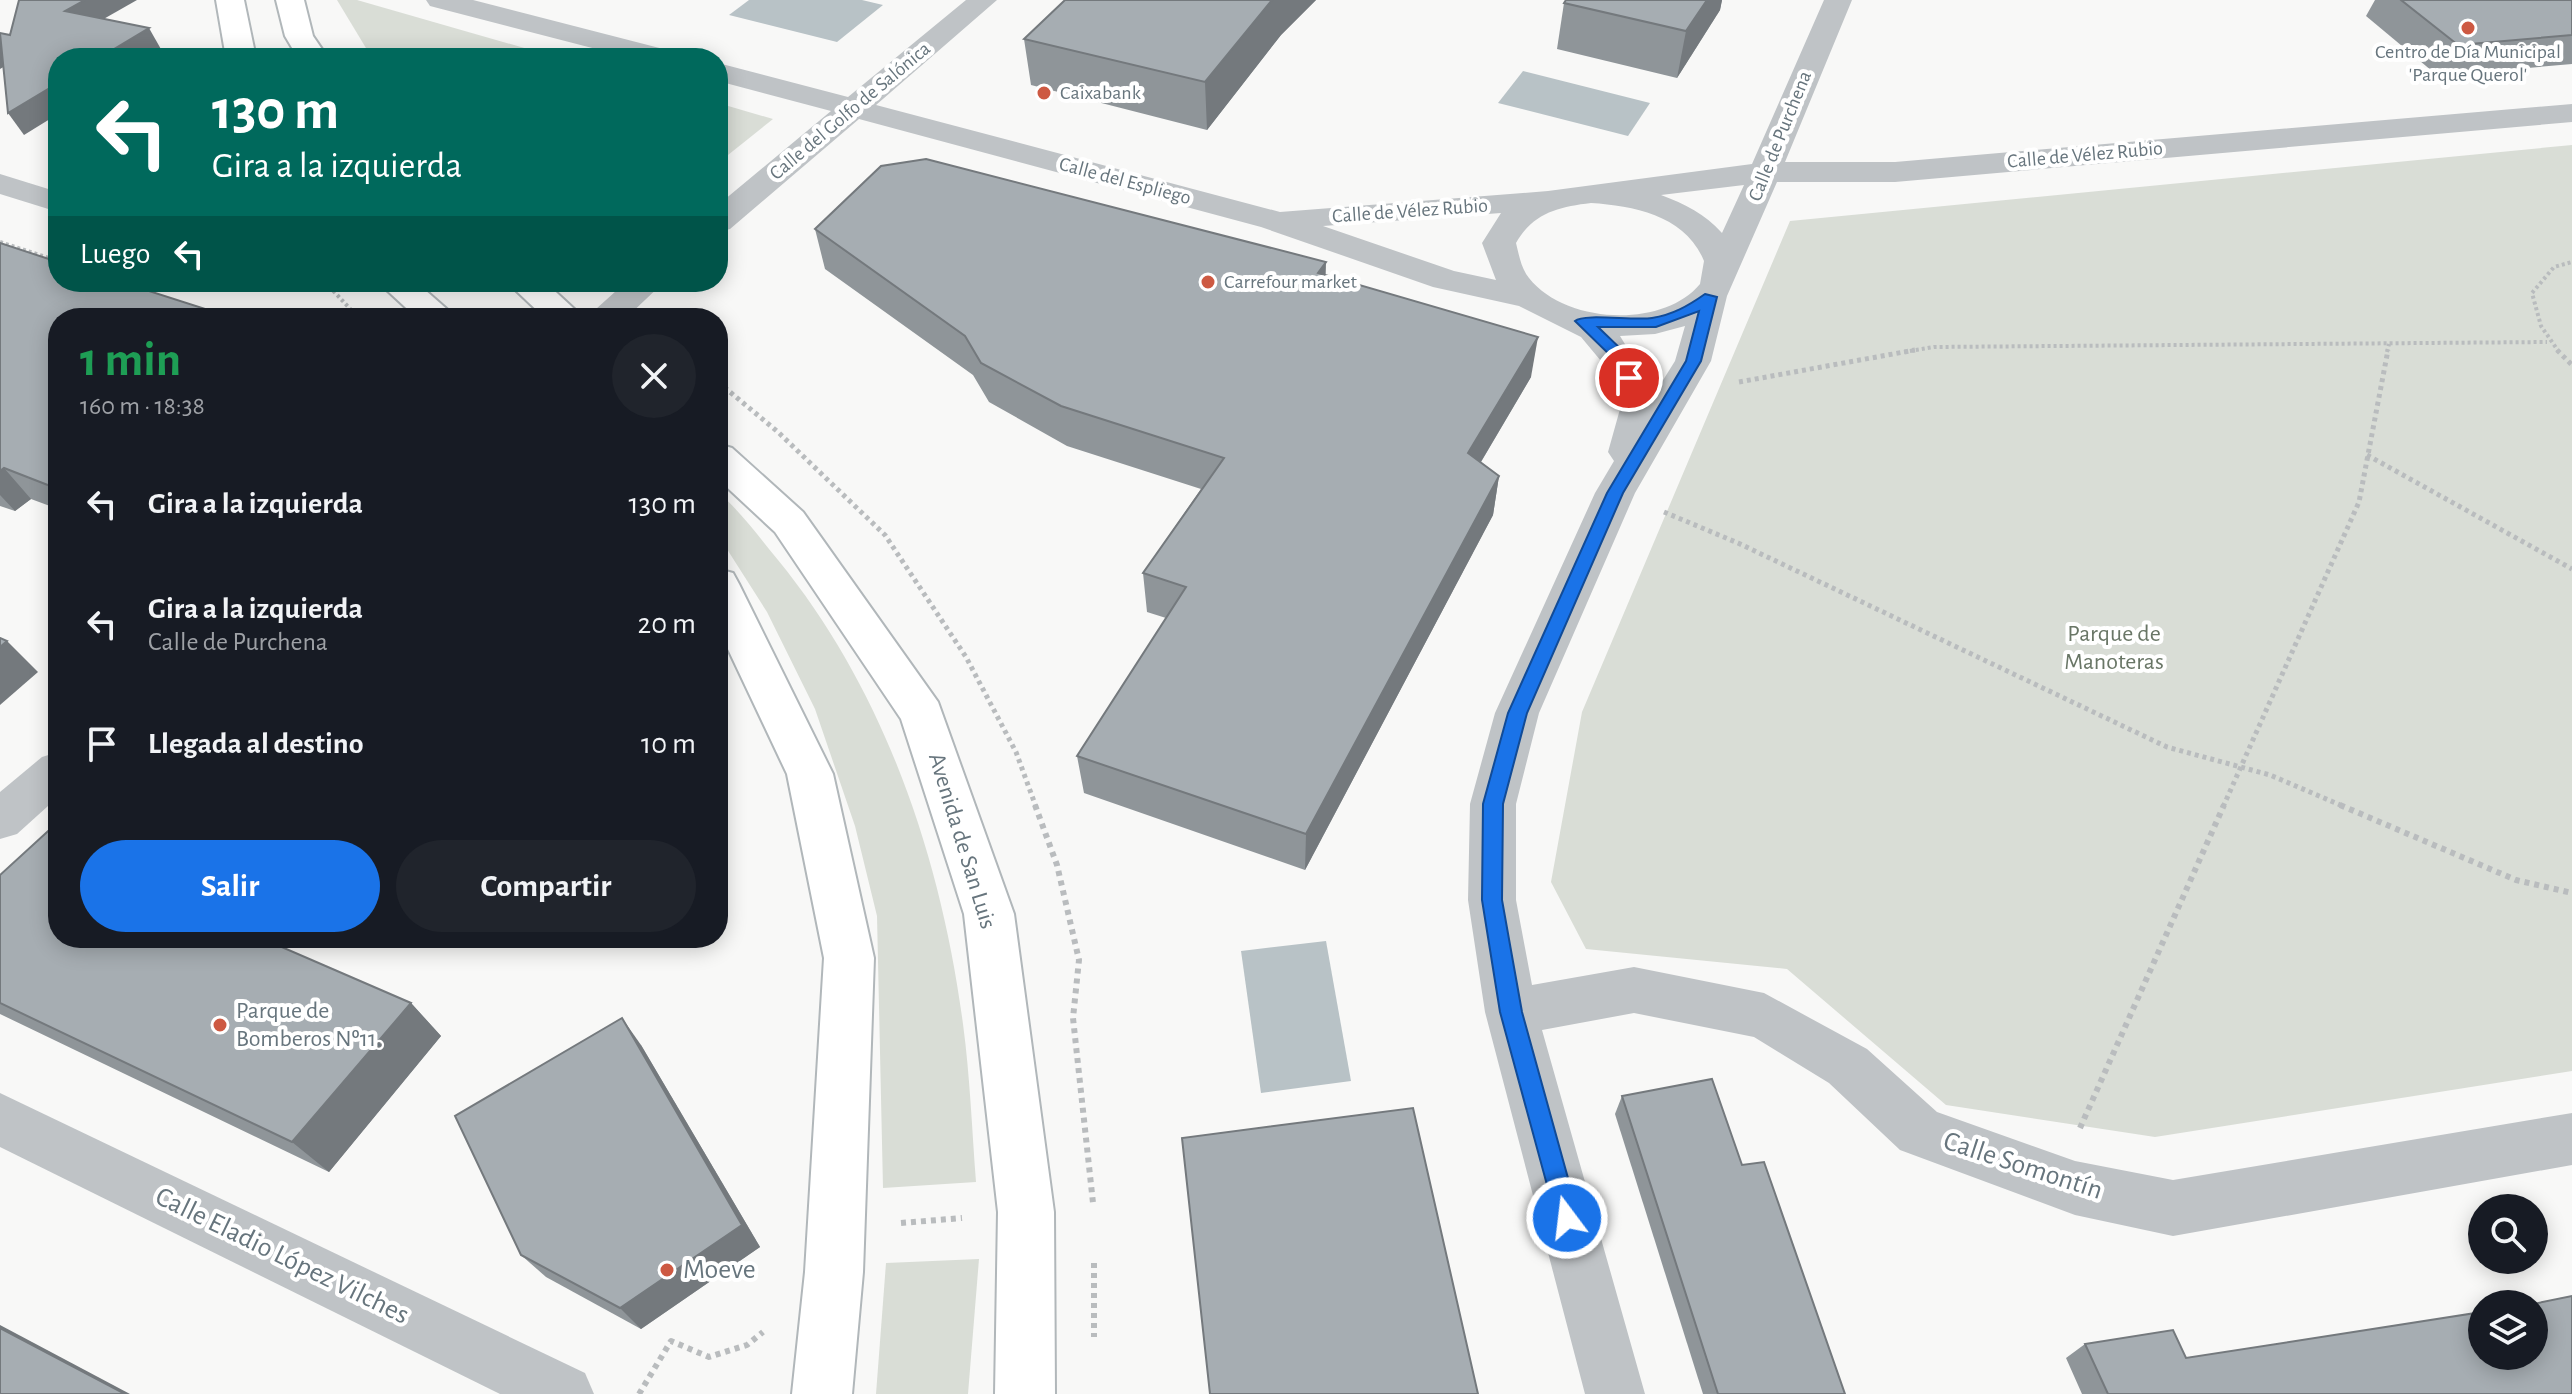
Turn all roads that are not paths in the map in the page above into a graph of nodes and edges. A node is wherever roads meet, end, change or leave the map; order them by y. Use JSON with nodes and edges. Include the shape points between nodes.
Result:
{"nodes":[{"id":1,"x":230,"y":0,"type":"edge"},
{"id":2,"x":290,"y":0,"type":"edge"},
{"id":3,"x":440,"y":0,"type":"edge"},
{"id":4,"x":983,"y":0,"type":"edge"},
{"id":5,"x":1838,"y":0,"type":"edge"},
{"id":6,"x":239,"y":48,"type":"edge"},
{"id":7,"x":307,"y":48,"type":"edge"},
{"id":8,"x":626,"y":48,"type":"edge"},
{"id":9,"x":728,"y":75,"type":"edge"},
{"id":10,"x":855,"y":107,"type":"junction"},
{"id":11,"x":2572,"y":113,"type":"edge"},
{"id":12,"x":1768,"y":172,"type":"junction"},
{"id":13,"x":0,"y":184,"type":"edge"},
{"id":14,"x":1598,"y":193,"type":"junction"},
{"id":15,"x":48,"y":199,"type":"edge"},
{"id":16,"x":1547,"y":200,"type":"junction"},
{"id":17,"x":728,"y":214,"type":"edge"},
{"id":18,"x":1273,"y":220,"type":"junction"},
{"id":19,"x":1716,"y":284,"type":"junction"},
{"id":20,"x":407,"y":292,"type":"edge"},
{"id":21,"x":536,"y":292,"type":"edge"},
{"id":22,"x":635,"y":292,"type":"edge"},
{"id":23,"x":1529,"y":298,"type":"junction"},
{"id":24,"x":427,"y":308,"type":"edge"},
{"id":25,"x":554,"y":308,"type":"edge"},
{"id":26,"x":616,"y":308,"type":"edge"},
{"id":27,"x":1582,"y":321,"type":"junction"},
{"id":28,"x":728,"y":466,"type":"edge"},
{"id":29,"x":1615,"y":493,"type":"junction"},
{"id":30,"x":728,"y":605,"type":"edge"},
{"id":31,"x":48,"y":779,"type":"edge"},
{"id":32,"x":0,"y":820,"type":"edge"},
{"id":33,"x":1511,"y":1012,"type":"junction"},
{"id":34,"x":0,"y":1119,"type":"edge"},
{"id":35,"x":2572,"y":1139,"type":"edge"},
{"id":36,"x":564,"y":1394,"type":"edge"},
{"id":37,"x":822,"y":1394,"type":"edge"},
{"id":38,"x":1025,"y":1394,"type":"edge"},
{"id":39,"x":1615,"y":1394,"type":"edge"}],
"edges":[{"from":1,"to":6,"type":"street"},
{"from":2,"to":7,"type":"street"},
{"from":3,"to":8,"type":"street"},
{"from":4,"to":10,"type":"street","name":"Calle del Golfo de Salónica"},
{"from":5,"to":12,"type":"street","name":"Calle de Purchena","via":[[1786,117]]},
{"from":9,"to":10,"type":"street","name":"Calle del Espliego"},
{"from":10,"to":17,"type":"street","name":"Calle del Golfo de Salónica"},
{"from":10,"to":18,"type":"street","name":"Calle del Espliego"},
{"from":11,"to":12,"type":"street","name":"Calle de Vélez Rubio","via":[[1895,172]]},
{"from":12,"to":14,"type":"street","name":"Calle de Vélez Rubio"},
{"from":12,"to":19,"type":"street","name":"Calle de Purchena"},
{"from":13,"to":15,"type":"street"},
{"from":14,"to":16,"type":"street"},
{"from":14,"to":19,"type":"street","via":[[1670,209],[1698,226],[1716,247]]},
{"from":16,"to":18,"type":"street","name":"Calle de Vélez Rubio"},
{"from":16,"to":23,"type":"street","via":[[1515,218],[1499,243],[1504,271]]},
{"from":18,"to":23,"type":"street","name":"Calle del Espliego","via":[[1445,280]]},
{"from":19,"to":27,"type":"street","via":[[1688,313],[1656,322]]},
{"from":19,"to":29,"type":"street","name":"Calle de Purchena","via":[[1693,361]]},
{"from":20,"to":24,"type":"street"},
{"from":21,"to":25,"type":"street"},
{"from":22,"to":26,"type":"street"},
{"from":23,"to":27,"type":"street"},
{"from":27,"to":29,"type":"street","name":"Calle de Purchena","via":[[1618,354],[1641,402]]},
{"from":28,"to":38,"type":"street","name":"Avenida de San Luis","via":[[789,522],[922,714],[989,914],[1026,1212]]},
{"from":29,"to":33,"type":"street","name":"Calle de Purchena","via":[[1517,713],[1493,804],[1492,900]]},
{"from":30,"to":37,"type":"street","via":[[810,774],[849,958],[834,1272]]},
{"from":31,"to":32,"type":"street"},
{"from":33,"to":35,"type":"street","name":"Calle Somontín","via":[[1634,990],[1764,1016],[1848,1066],[1919,1132],[2075,1188],[2173,1208]]},
{"from":33,"to":39,"type":"street","name":"Calle de Purchena"},
{"from":34,"to":36,"type":"street","name":"Calle Eladio López Vilches"}]}
